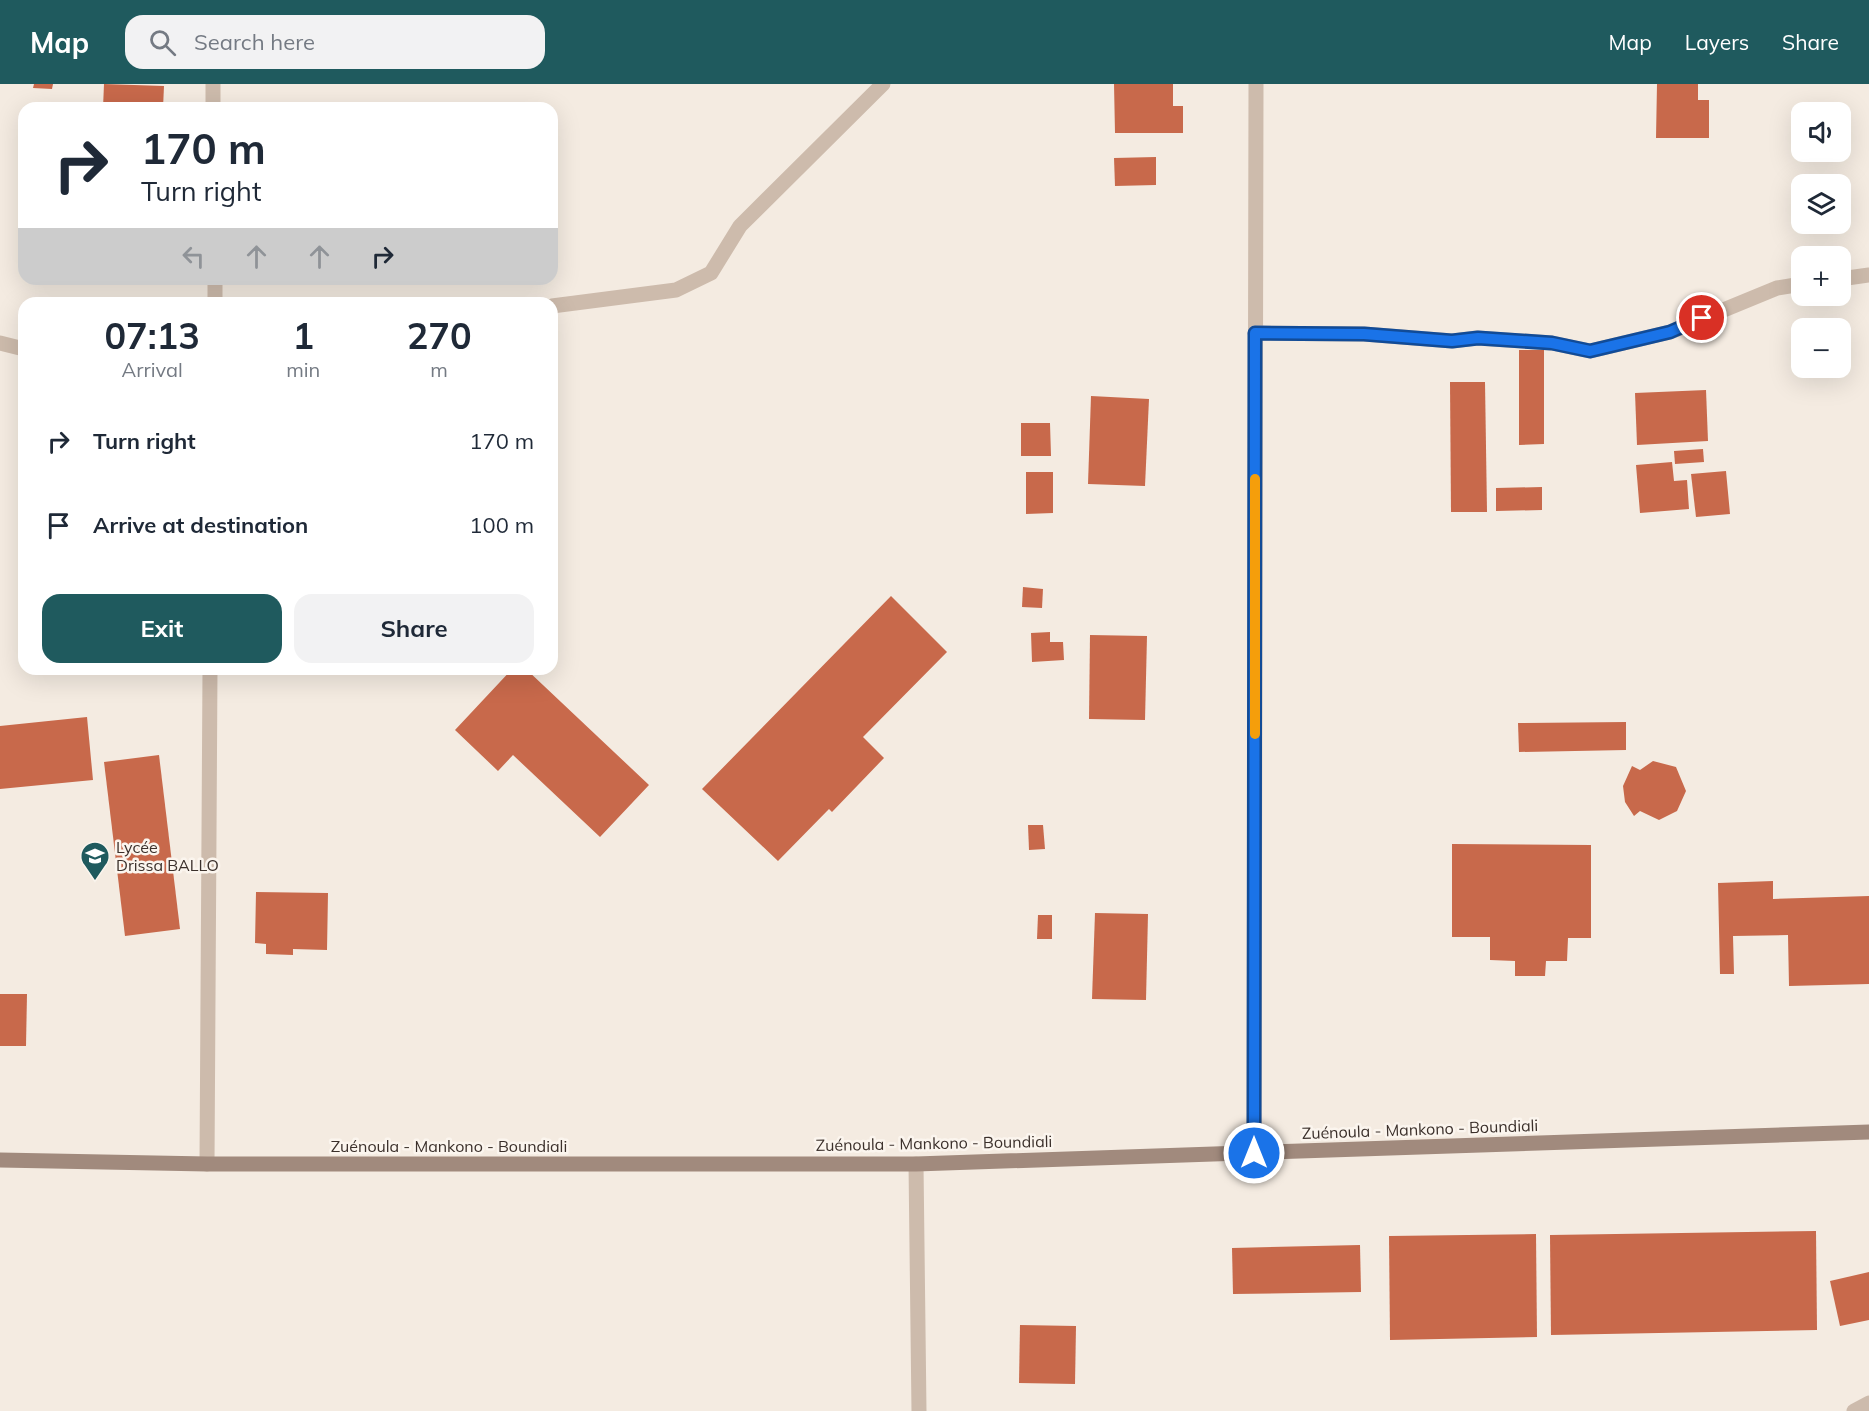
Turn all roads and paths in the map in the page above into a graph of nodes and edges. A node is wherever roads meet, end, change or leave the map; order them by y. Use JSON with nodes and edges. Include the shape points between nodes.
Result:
{"nodes":[{"id":1,"x":213,"y":84,"type":"edge"},
{"id":2,"x":883,"y":84,"type":"edge"},
{"id":3,"x":1256,"y":84,"type":"edge"},
{"id":4,"x":213,"y":102,"type":"edge"},
{"id":5,"x":1869,"y":275,"type":"edge"},
{"id":6,"x":1851,"y":277,"type":"edge"},
{"id":7,"x":1791,"y":286,"type":"edge"},
{"id":8,"x":558,"y":305,"type":"edge"},
{"id":9,"x":1255,"y":333,"type":"junction"},
{"id":10,"x":0,"y":343,"type":"edge"},
{"id":11,"x":18,"y":348,"type":"edge"},
{"id":12,"x":210,"y":675,"type":"edge"},
{"id":13,"x":1869,"y":1132,"type":"edge"},
{"id":14,"x":1254,"y":1153,"type":"junction"},
{"id":15,"x":0,"y":1160,"type":"edge"},
{"id":16,"x":207,"y":1164,"type":"junction"},
{"id":17,"x":916,"y":1164,"type":"junction"},
{"id":18,"x":1869,"y":1403,"type":"edge"},
{"id":19,"x":919,"y":1411,"type":"edge"},
{"id":20,"x":1854,"y":1411,"type":"edge"}],
"edges":[{"from":1,"to":4,"type":"street"},
{"from":2,"to":8,"type":"street","via":[[740,226],[711,273],[676,290]]},
{"from":3,"to":9,"type":"street"},
{"from":5,"to":6,"type":"street"},
{"from":7,"to":9,"type":"street","via":[[1670,332],[1590,351],[1552,343],[1478,338],[1452,341],[1364,334]]},
{"from":9,"to":14,"type":"street"},
{"from":10,"to":11,"type":"street"},
{"from":12,"to":16,"type":"street"},
{"from":13,"to":14,"type":"main road","name":"Zuénoula - Mankono - Boundiali"},
{"from":14,"to":17,"type":"main road","name":"Zuénoula - Mankono - Boundiali"},
{"from":15,"to":16,"type":"main road","name":"Zuénoula - Mankono - Boundiali"},
{"from":16,"to":17,"type":"main road","name":"Zuénoula - Mankono - Boundiali"},
{"from":17,"to":19,"type":"street"},
{"from":18,"to":20,"type":"street"}]}
